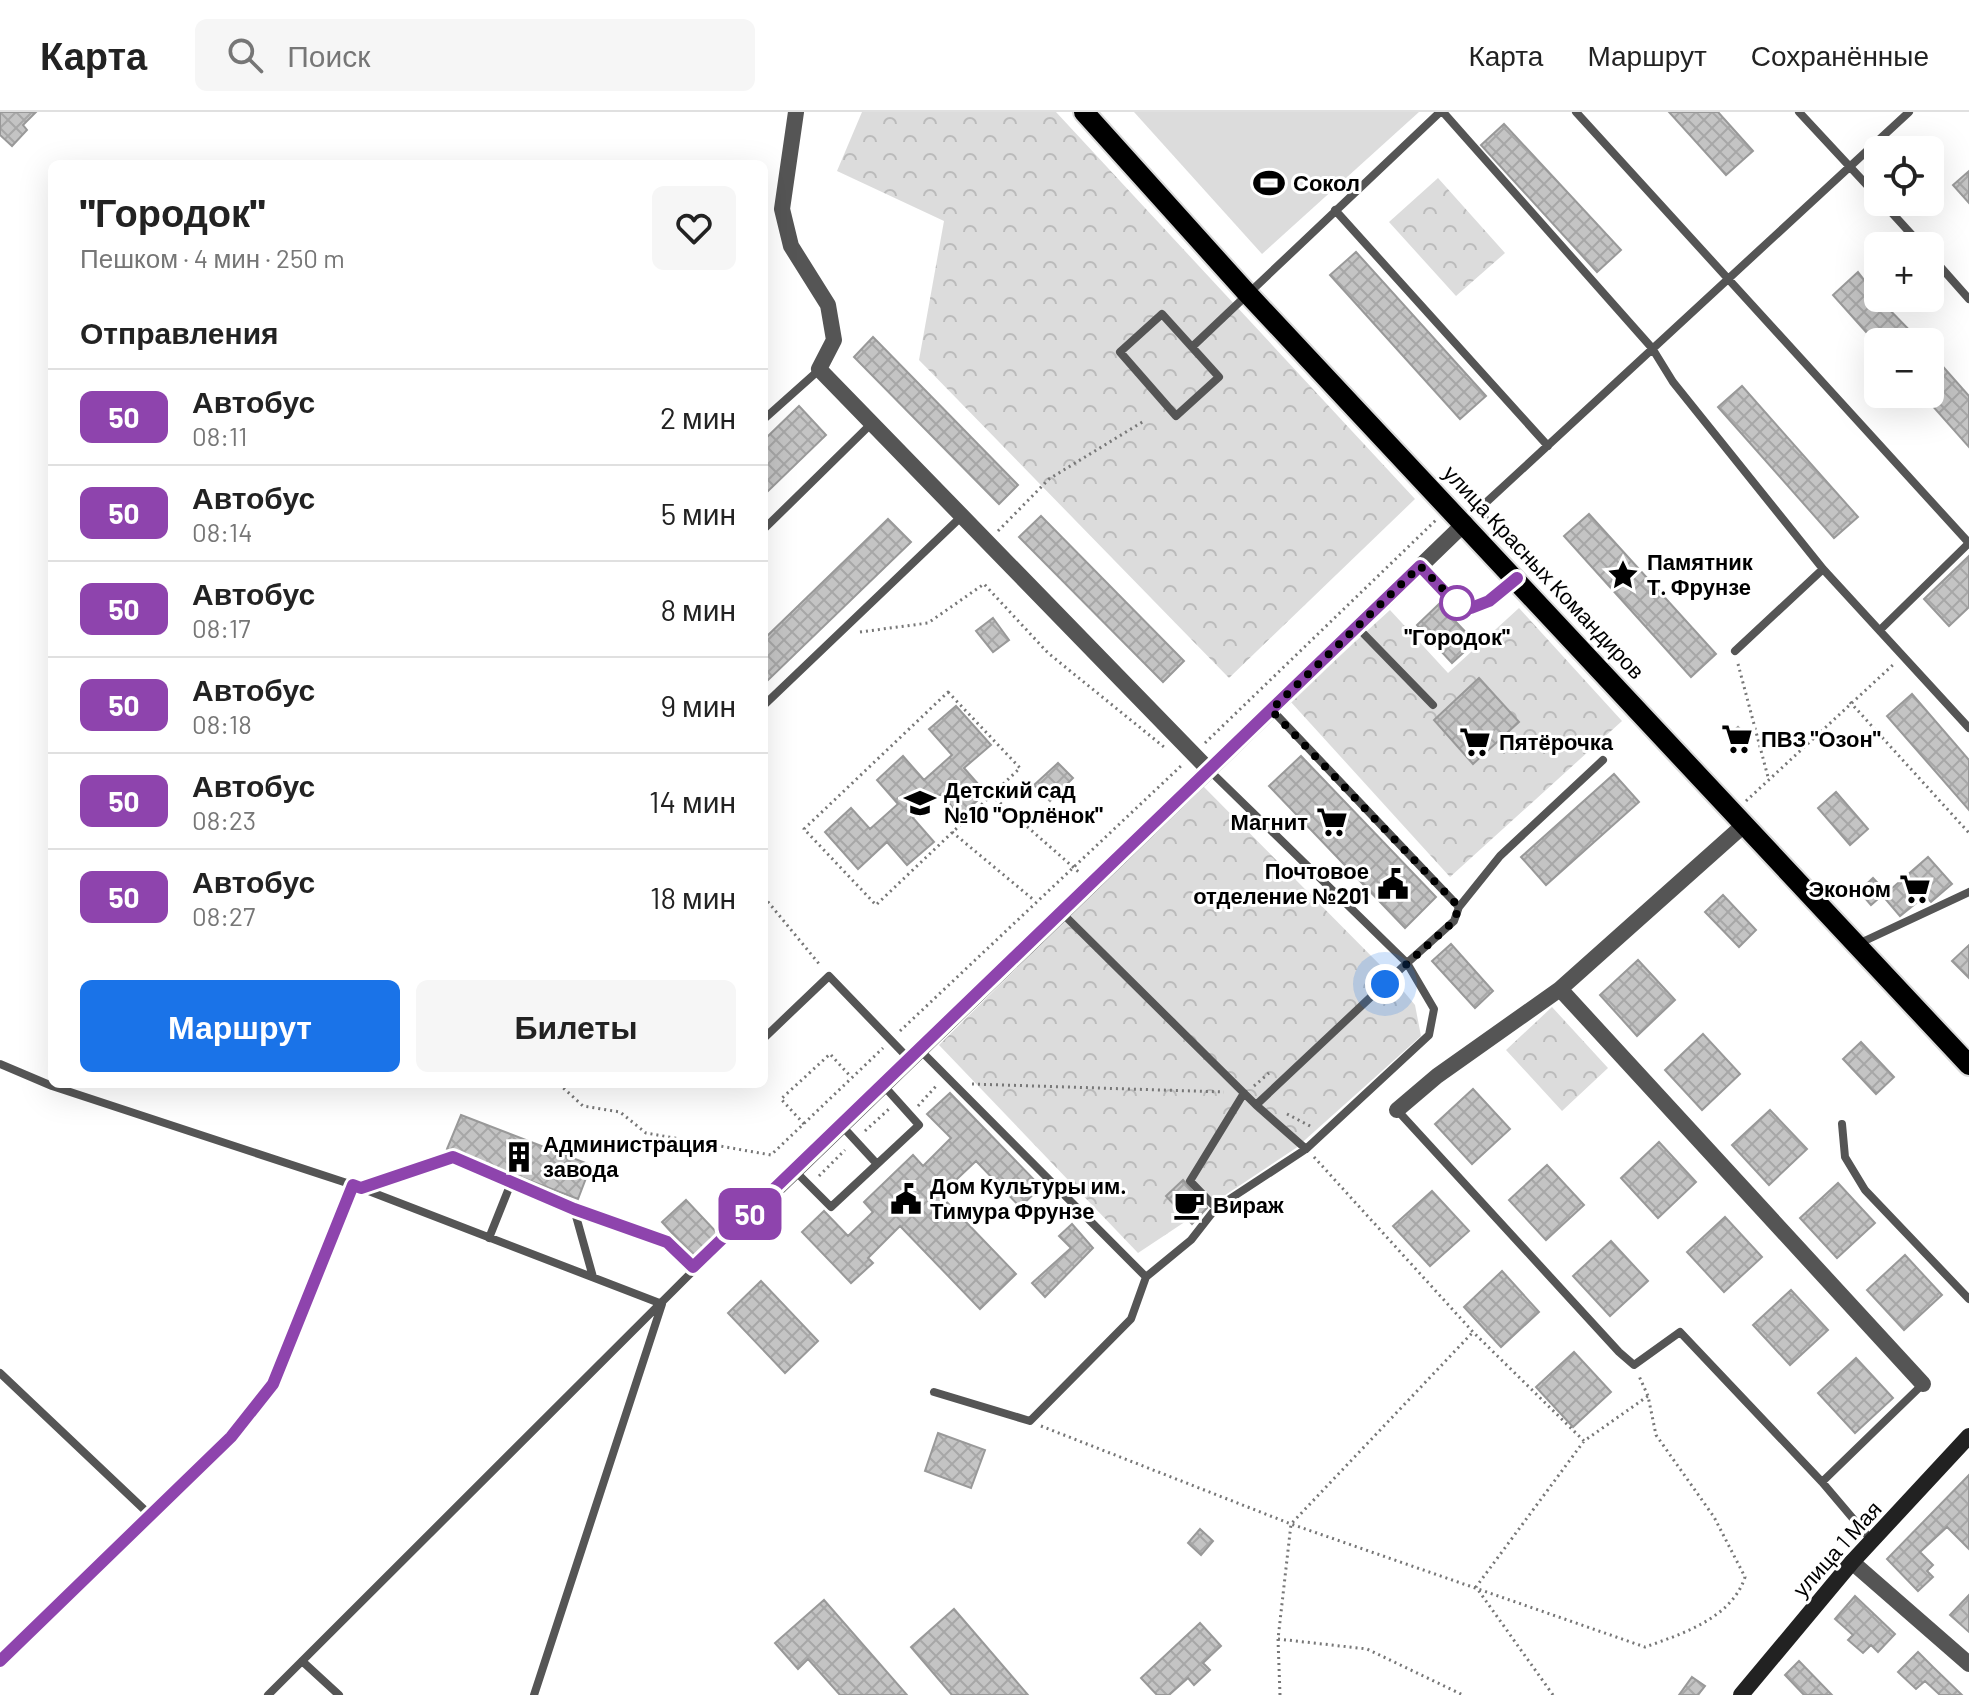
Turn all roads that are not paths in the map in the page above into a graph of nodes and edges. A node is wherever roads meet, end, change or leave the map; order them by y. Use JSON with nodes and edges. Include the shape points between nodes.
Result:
{"nodes":[{"id":1,"x":796,"y":112,"type":"edge"},
{"id":2,"x":1084,"y":112,"type":"edge"},
{"id":3,"x":1442,"y":112,"type":"edge"},
{"id":4,"x":1576,"y":112,"type":"edge"},
{"id":5,"x":1799,"y":112,"type":"edge"},
{"id":6,"x":1909,"y":112,"type":"edge"},
{"id":7,"x":1849,"y":166,"type":"junction"},
{"id":8,"x":1864,"y":182,"type":"edge"},
{"id":9,"x":1335,"y":210,"type":"junction"},
{"id":10,"x":1895,"y":216,"type":"edge"},
{"id":11,"x":1909,"y":232,"type":"edge"},
{"id":12,"x":1944,"y":271,"type":"edge"},
{"id":13,"x":1727,"y":281,"type":"junction"},
{"id":14,"x":1246,"y":292,"type":"junction"},
{"id":15,"x":1969,"y":299,"type":"edge"},
{"id":16,"x":1192,"y":347,"type":"junction"},
{"id":17,"x":1652,"y":348,"type":"junction"},
{"id":18,"x":819,"y":369,"type":"junction"},
{"id":19,"x":768,"y":415,"type":"edge"},
{"id":20,"x":872,"y":423,"type":"junction"},
{"id":21,"x":1548,"y":446,"type":"junction"},
{"id":22,"x":964,"y":514,"type":"junction"},
{"id":23,"x":1472,"y":516,"type":"junction"},
{"id":24,"x":768,"y":525,"type":"edge"},
{"id":25,"x":1969,"y":543,"type":"edge"},
{"id":26,"x":1420,"y":566,"type":"junction"},
{"id":27,"x":1823,"y":569,"type":"junction"},
{"id":28,"x":1517,"y":578,"type":"junction"},
{"id":29,"x":1357,"y":627,"type":"junction"},
{"id":30,"x":1881,"y":629,"type":"junction"},
{"id":31,"x":1735,"y":651,"type":"road end"},
{"id":32,"x":768,"y":701,"type":"edge"},
{"id":33,"x":1433,"y":705,"type":"dead end"},
{"id":34,"x":1271,"y":710,"type":"junction"},
{"id":35,"x":1969,"y":728,"type":"edge"},
{"id":36,"x":1603,"y":760,"type":"dead end"},
{"id":37,"x":1209,"y":770,"type":"junction"},
{"id":38,"x":1745,"y":824,"type":"junction"},
{"id":39,"x":1969,"y":892,"type":"edge"},
{"id":40,"x":1459,"y":907,"type":"junction"},
{"id":41,"x":1062,"y":912,"type":"junction"},
{"id":42,"x":1857,"y":945,"type":"junction"},
{"id":43,"x":1407,"y":963,"type":"junction"},
{"id":44,"x":1560,"y":989,"type":"junction"},
{"id":45,"x":768,"y":1034,"type":"edge"},
{"id":46,"x":915,"y":1055,"type":"junction"},
{"id":47,"x":0,"y":1064,"type":"edge"},
{"id":48,"x":1969,"y":1065,"type":"edge"},
{"id":49,"x":48,"y":1084,"type":"edge"},
{"id":50,"x":883,"y":1085,"type":"junction"},
{"id":51,"x":58,"y":1088,"type":"edge"},
{"id":52,"x":1244,"y":1093,"type":"junction"},
{"id":53,"x":1256,"y":1105,"type":"junction"},
{"id":54,"x":1397,"y":1110,"type":"joint"},
{"id":55,"x":1842,"y":1124,"type":"dead end"},
{"id":56,"x":842,"y":1126,"type":"junction"},
{"id":57,"x":1306,"y":1149,"type":"junction"},
{"id":58,"x":877,"y":1164,"type":"junction"},
{"id":59,"x":795,"y":1171,"type":"junction"},
{"id":60,"x":511,"y":1183,"type":"junction"},
{"id":61,"x":357,"y":1187,"type":"junction"},
{"id":62,"x":1216,"y":1208,"type":"junction"},
{"id":63,"x":574,"y":1209,"type":"junction"},
{"id":64,"x":734,"y":1230,"type":"joint"},
{"id":65,"x":489,"y":1238,"type":"junction"},
{"id":66,"x":693,"y":1267,"type":"junction"},
{"id":67,"x":593,"y":1277,"type":"junction"},
{"id":68,"x":1146,"y":1277,"type":"junction"},
{"id":69,"x":1969,"y":1299,"type":"edge"},
{"id":70,"x":662,"y":1304,"type":"junction"},
{"id":71,"x":0,"y":1373,"type":"edge"},
{"id":72,"x":1923,"y":1384,"type":"joint"},
{"id":73,"x":934,"y":1392,"type":"dead end"},
{"id":74,"x":1969,"y":1436,"type":"edge"},
{"id":75,"x":1822,"y":1482,"type":"junction"},
{"id":76,"x":150,"y":1515,"type":"junction"},
{"id":77,"x":1873,"y":1542,"type":"junction"},
{"id":78,"x":1852,"y":1562,"type":"junction"},
{"id":79,"x":0,"y":1661,"type":"edge"},
{"id":80,"x":302,"y":1661,"type":"junction"},
{"id":81,"x":1969,"y":1664,"type":"edge"},
{"id":82,"x":1749,"y":1692,"type":"edge"},
{"id":83,"x":268,"y":1695,"type":"edge"},
{"id":84,"x":339,"y":1695,"type":"edge"},
{"id":85,"x":534,"y":1695,"type":"edge"}],
"edges":[{"from":1,"to":18,"type":"street","via":[[782,209],[791,246],[828,305],[834,340]]},
{"from":2,"to":14,"type":"main road","name":"улица Красных Командиров"},
{"from":3,"to":9,"type":"lane"},
{"from":3,"to":17,"type":"lane"},
{"from":4,"to":13,"type":"lane"},
{"from":5,"to":7,"type":"lane"},
{"from":6,"to":7,"type":"lane"},
{"from":7,"to":8,"type":"lane"},
{"from":7,"to":13,"type":"lane"},
{"from":9,"to":14,"type":"lane"},
{"from":9,"to":21,"type":"lane"},
{"from":10,"to":11,"type":"lane"},
{"from":12,"to":15,"type":"lane"},
{"from":13,"to":17,"type":"lane"},
{"from":13,"to":25,"type":"lane"},
{"from":14,"to":16,"type":"lane"},
{"from":14,"to":23,"type":"main road","name":"улица Красных Командиров"},
{"from":16,"to":16,"type":"lane","via":[[1219,377],[1176,416],[1120,352],[1162,314]]},
{"from":17,"to":21,"type":"lane"},
{"from":17,"to":27,"type":"lane","via":[[1682,394]]},
{"from":18,"to":19,"type":"lane"},
{"from":18,"to":20,"type":"street"},
{"from":20,"to":22,"type":"street"},
{"from":20,"to":24,"type":"lane"},
{"from":21,"to":23,"type":"lane"},
{"from":22,"to":32,"type":"lane"},
{"from":22,"to":37,"type":"street"},
{"from":23,"to":26,"type":"street"},
{"from":23,"to":28,"type":"main road","name":"улица Красных Командиров"},
{"from":25,"to":30,"type":"lane"},
{"from":26,"to":28,"type":"street","via":[[1454,602],[1471,608]]},
{"from":26,"to":29,"type":"street"},
{"from":27,"to":30,"type":"lane"},
{"from":27,"to":31,"type":"lane"},
{"from":28,"to":38,"type":"main road","name":"улица Красных Командиров"},
{"from":29,"to":33,"type":"lane"},
{"from":29,"to":34,"type":"street"},
{"from":30,"to":35,"type":"lane"},
{"from":34,"to":37,"type":"street"},
{"from":34,"to":40,"type":"lane"},
{"from":36,"to":40,"type":"lane","via":[[1500,856]]},
{"from":37,"to":41,"type":"street"},
{"from":37,"to":43,"type":"lane"},
{"from":38,"to":42,"type":"main road","name":"улица Красных Командиров"},
{"from":38,"to":44,"type":"street"},
{"from":39,"to":42,"type":"lane"},
{"from":40,"to":43,"type":"lane","via":[[1454,921]]},
{"from":41,"to":46,"type":"street"},
{"from":41,"to":52,"type":"lane"},
{"from":42,"to":48,"type":"main road","name":"улица Красных Командиров"},
{"from":43,"to":53,"type":"lane"},
{"from":43,"to":57,"type":"lane","via":[[1434,1009],[1429,1035]]},
{"from":44,"to":54,"type":"street"},
{"from":44,"to":72,"type":"street"},
{"from":45,"to":46,"type":"lane","via":[[829,976],[891,1040]]},
{"from":46,"to":50,"type":"street"},
{"from":46,"to":68,"type":"lane","via":[[954,1084]]},
{"from":47,"to":49,"type":"lane"},
{"from":50,"to":56,"type":"street"},
{"from":50,"to":58,"type":"lane","via":[[919,1125]]},
{"from":51,"to":61,"type":"lane"},
{"from":52,"to":53,"type":"lane"},
{"from":52,"to":62,"type":"lane","via":[[1190,1181]]},
{"from":53,"to":57,"type":"lane"},
{"from":54,"to":75,"type":"lane","via":[[1634,1365],[1680,1332]]},
{"from":55,"to":69,"type":"lane","via":[[1845,1157],[1865,1190]]},
{"from":56,"to":58,"type":"lane"},
{"from":56,"to":59,"type":"street"},
{"from":57,"to":62,"type":"lane"},
{"from":58,"to":59,"type":"lane","via":[[831,1207]]},
{"from":59,"to":64,"type":"street"},
{"from":60,"to":61,"type":"lane","via":[[453,1157]]},
{"from":60,"to":63,"type":"lane"},
{"from":60,"to":65,"type":"lane"},
{"from":61,"to":65,"type":"lane"},
{"from":61,"to":76,"type":"lane","via":[[273,1384],[231,1437]]},
{"from":62,"to":68,"type":"lane","via":[[1191,1240]]},
{"from":63,"to":66,"type":"lane","via":[[667,1242]]},
{"from":63,"to":67,"type":"lane"},
{"from":64,"to":66,"type":"lane"},
{"from":65,"to":67,"type":"lane"},
{"from":66,"to":70,"type":"lane"},
{"from":67,"to":70,"type":"lane"},
{"from":68,"to":73,"type":"lane","via":[[1131,1319],[1030,1421]]},
{"from":70,"to":80,"type":"lane"},
{"from":70,"to":85,"type":"lane"},
{"from":71,"to":76,"type":"lane"},
{"from":72,"to":75,"type":"lane"},
{"from":74,"to":77,"type":"main road","name":"улица 1 Мая"},
{"from":75,"to":77,"type":"lane"},
{"from":76,"to":79,"type":"lane"},
{"from":77,"to":78,"type":"main road","name":"улица 1 Мая"},
{"from":78,"to":81,"type":"street"},
{"from":78,"to":82,"type":"main road","name":"улица 1 Мая"},
{"from":80,"to":83,"type":"lane"},
{"from":80,"to":84,"type":"lane"}]}
